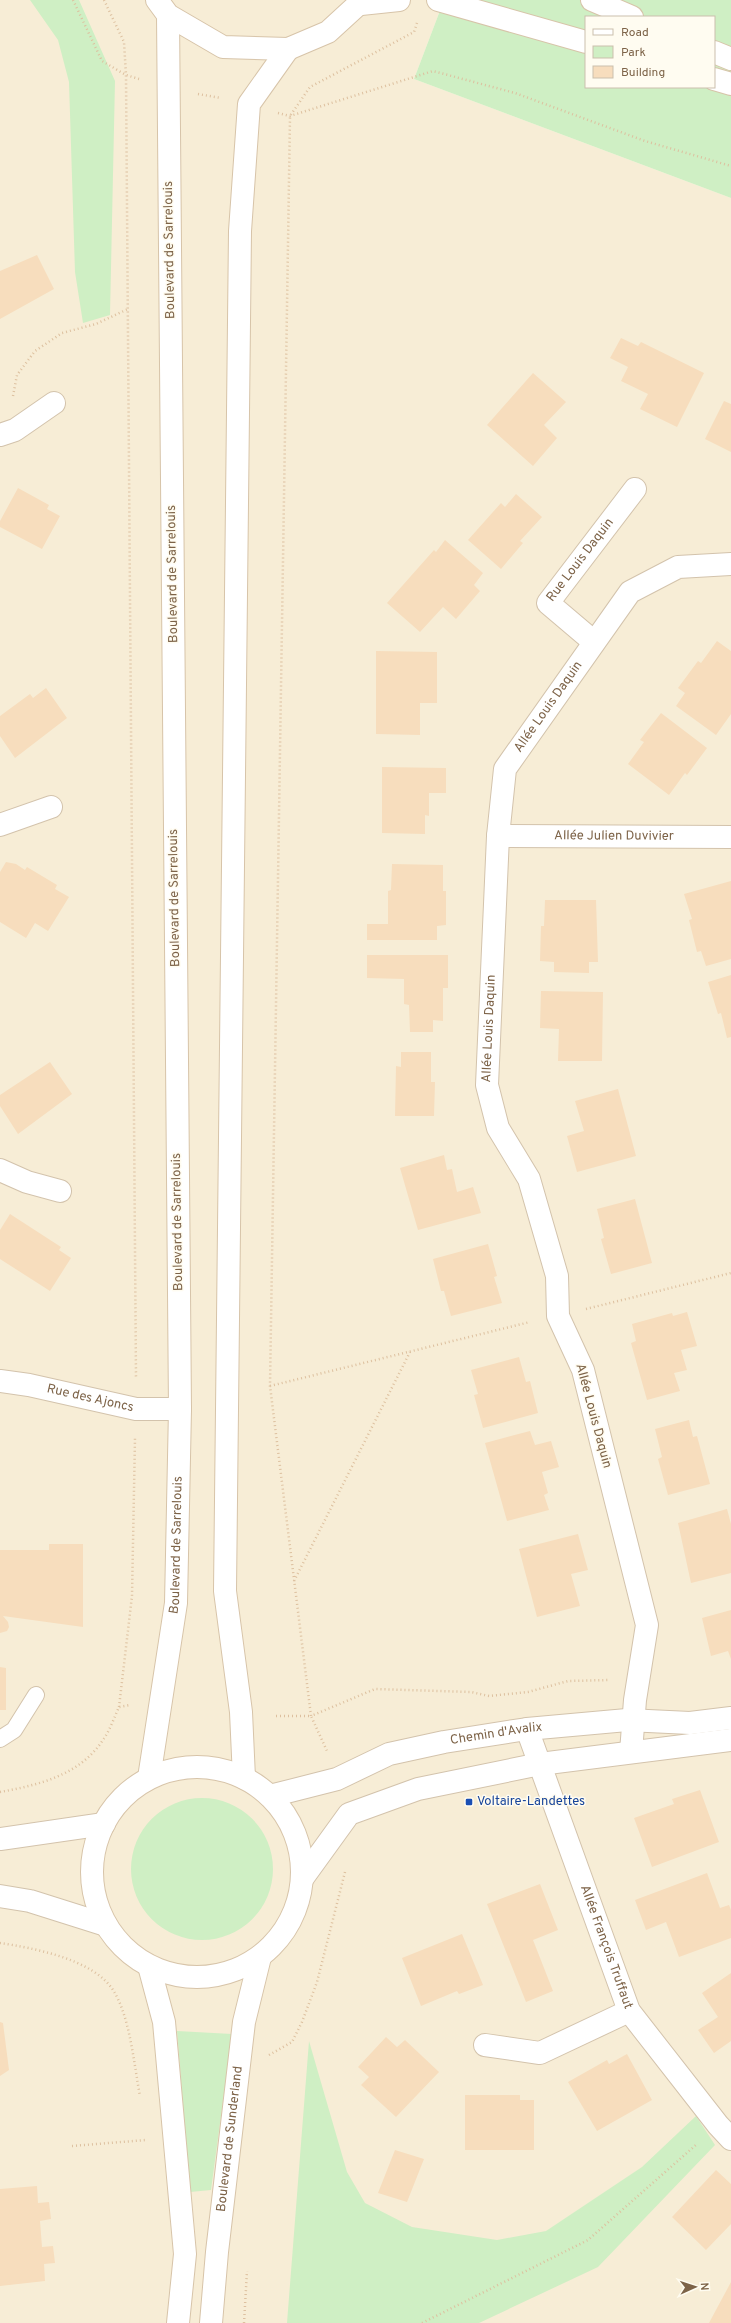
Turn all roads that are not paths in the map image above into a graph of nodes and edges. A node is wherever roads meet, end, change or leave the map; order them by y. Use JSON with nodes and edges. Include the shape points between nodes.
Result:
{"nodes":[{"id":1,"x":399,"y":0,"type":"edge"},
{"id":2,"x":438,"y":0,"type":"edge"},
{"id":3,"x":592,"y":0,"type":"edge"},
{"id":4,"x":362,"y":2,"type":"edge"},
{"id":5,"x":162,"y":8,"type":"edge"},
{"id":6,"x":630,"y":16,"type":"edge"},
{"id":7,"x":585,"y":42,"type":"edge"},
{"id":8,"x":288,"y":49,"type":"junction"},
{"id":9,"x":715,"y":52,"type":"edge"},
{"id":10,"x":731,"y":59,"type":"edge"},
{"id":11,"x":715,"y":79,"type":"edge"},
{"id":12,"x":731,"y":84,"type":"edge"},
{"id":13,"x":54,"y":403,"type":"dead end"},
{"id":14,"x":7,"y":432,"type":"edge"},
{"id":15,"x":635,"y":489,"type":"dead end"},
{"id":16,"x":731,"y":564,"type":"edge"},
{"id":17,"x":594,"y":642,"type":"junction"},
{"id":18,"x":51,"y":807,"type":"dead end"},
{"id":19,"x":0,"y":824,"type":"edge"},
{"id":20,"x":498,"y":836,"type":"junction"},
{"id":21,"x":731,"y":837,"type":"edge"},
{"id":22,"x":0,"y":1170,"type":"edge"},
{"id":23,"x":60,"y":1191,"type":"dead end"},
{"id":24,"x":0,"y":1381,"type":"edge"},
{"id":25,"x":180,"y":1409,"type":"junction"},
{"id":26,"x":36,"y":1695,"type":"dead end"},
{"id":27,"x":731,"y":1718,"type":"edge"},
{"id":28,"x":633,"y":1720,"type":"junction"},
{"id":29,"x":527,"y":1729,"type":"junction"},
{"id":30,"x":0,"y":1739,"type":"edge"},
{"id":31,"x":731,"y":1740,"type":"edge"},
{"id":32,"x":631,"y":1752,"type":"junction"},
{"id":33,"x":540,"y":1764,"type":"junction"},
{"id":34,"x":149,"y":1778,"type":"junction"},
{"id":35,"x":244,"y":1778,"type":"junction"},
{"id":36,"x":270,"y":1796,"type":"junction"},
{"id":37,"x":104,"y":1824,"type":"junction"},
{"id":38,"x":0,"y":1839,"type":"edge"},
{"id":39,"x":302,"y":1879,"type":"junction"},
{"id":40,"x":0,"y":1896,"type":"edge"},
{"id":41,"x":106,"y":1925,"type":"junction"},
{"id":42,"x":260,"y":1957,"type":"junction"},
{"id":43,"x":150,"y":1966,"type":"junction"},
{"id":44,"x":629,"y":2011,"type":"junction"},
{"id":45,"x":485,"y":2045,"type":"dead end"},
{"id":46,"x":724,"y":2132,"type":"edge"},
{"id":47,"x":178,"y":2323,"type":"edge"},
{"id":48,"x":211,"y":2323,"type":"edge"}],
"edges":[{"from":1,"to":4,"type":"main road"},
{"from":2,"to":7,"type":"main road"},
{"from":3,"to":6,"type":"main road"},
{"from":4,"to":8,"type":"main road","via":[[328,32]]},
{"from":5,"to":8,"type":"main road","via":[[223,47]]},
{"from":5,"to":25,"type":"main road","name":"Boulevard de Sarrelouis","via":[[168,88]]},
{"from":8,"to":35,"type":"main road","via":[[249,104],[240,231],[225,1591],[241,1712]]},
{"from":9,"to":10,"type":"main road"},
{"from":11,"to":12,"type":"main road"},
{"from":13,"to":14,"type":"main road"},
{"from":15,"to":17,"type":"main road","name":"Rue Louis Daquin","via":[[548,602]]},
{"from":16,"to":17,"type":"main road","name":"Allée Louis Daquin","via":[[678,567],[630,592]]},
{"from":17,"to":20,"type":"main road","name":"Allée Louis Daquin","via":[[505,769]]},
{"from":18,"to":19,"type":"main road"},
{"from":20,"to":21,"type":"main road","name":"Allée Julien Duvivier"},
{"from":20,"to":28,"type":"main road","name":"Allée Louis Daquin","via":[[487,1085],[498,1128],[529,1180],[557,1276],[558,1316],[583,1370],[647,1625]]},
{"from":22,"to":23,"type":"main road","via":[[27,1182]]},
{"from":24,"to":25,"type":"main road","name":"Rue des Ajoncs","via":[[136,1409]]},
{"from":25,"to":34,"type":"main road","name":"Boulevard de Sarrelouis","via":[[176,1603]]},
{"from":26,"to":30,"type":"lane","via":[[14,1730]]},
{"from":27,"to":28,"type":"main road","name":"Chemin d'Avalix","via":[[690,1723]]},
{"from":28,"to":29,"type":"main road","name":"Chemin d'Avalix"},
{"from":28,"to":32,"type":"main road","name":"Allée Louis Daquin"},
{"from":29,"to":33,"type":"main road","name":"Allée François Truffaut"},
{"from":29,"to":36,"type":"main road","name":"Chemin d'Avalix","via":[[444,1742],[389,1754],[337,1779]]},
{"from":31,"to":32,"type":"main road"},
{"from":32,"to":33,"type":"main road"},
{"from":33,"to":39,"type":"main road","via":[[418,1789],[349,1814]]},
{"from":33,"to":44,"type":"main road","name":"Allée François Truffaut"},
{"from":34,"to":35,"type":"main road","via":[[180,1768],[213,1768]]},
{"from":34,"to":37,"type":"main road","via":[[123,1798]]},
{"from":35,"to":36,"type":"main road"},
{"from":36,"to":39,"type":"main road","via":[[289,1821],[300,1849]]},
{"from":37,"to":38,"type":"main road"},
{"from":37,"to":41,"type":"main road","via":[[93,1858],[94,1892]]},
{"from":39,"to":42,"type":"main road","via":[[296,1909],[281,1936]]},
{"from":40,"to":41,"type":"main road","via":[[30,1901]]},
{"from":41,"to":43,"type":"main road","via":[[125,1949]]},
{"from":42,"to":43,"type":"main road","via":[[234,1971],[206,1977],[176,1976]]},
{"from":42,"to":48,"type":"main road","name":"Boulevard de Sunderland","via":[[244,2022]]},
{"from":43,"to":47,"type":"main road","via":[[164,2022],[185,2254]]},
{"from":44,"to":45,"type":"main road","via":[[540,2053]]},
{"from":44,"to":46,"type":"main road","name":"Allée François Truffaut"}]}
